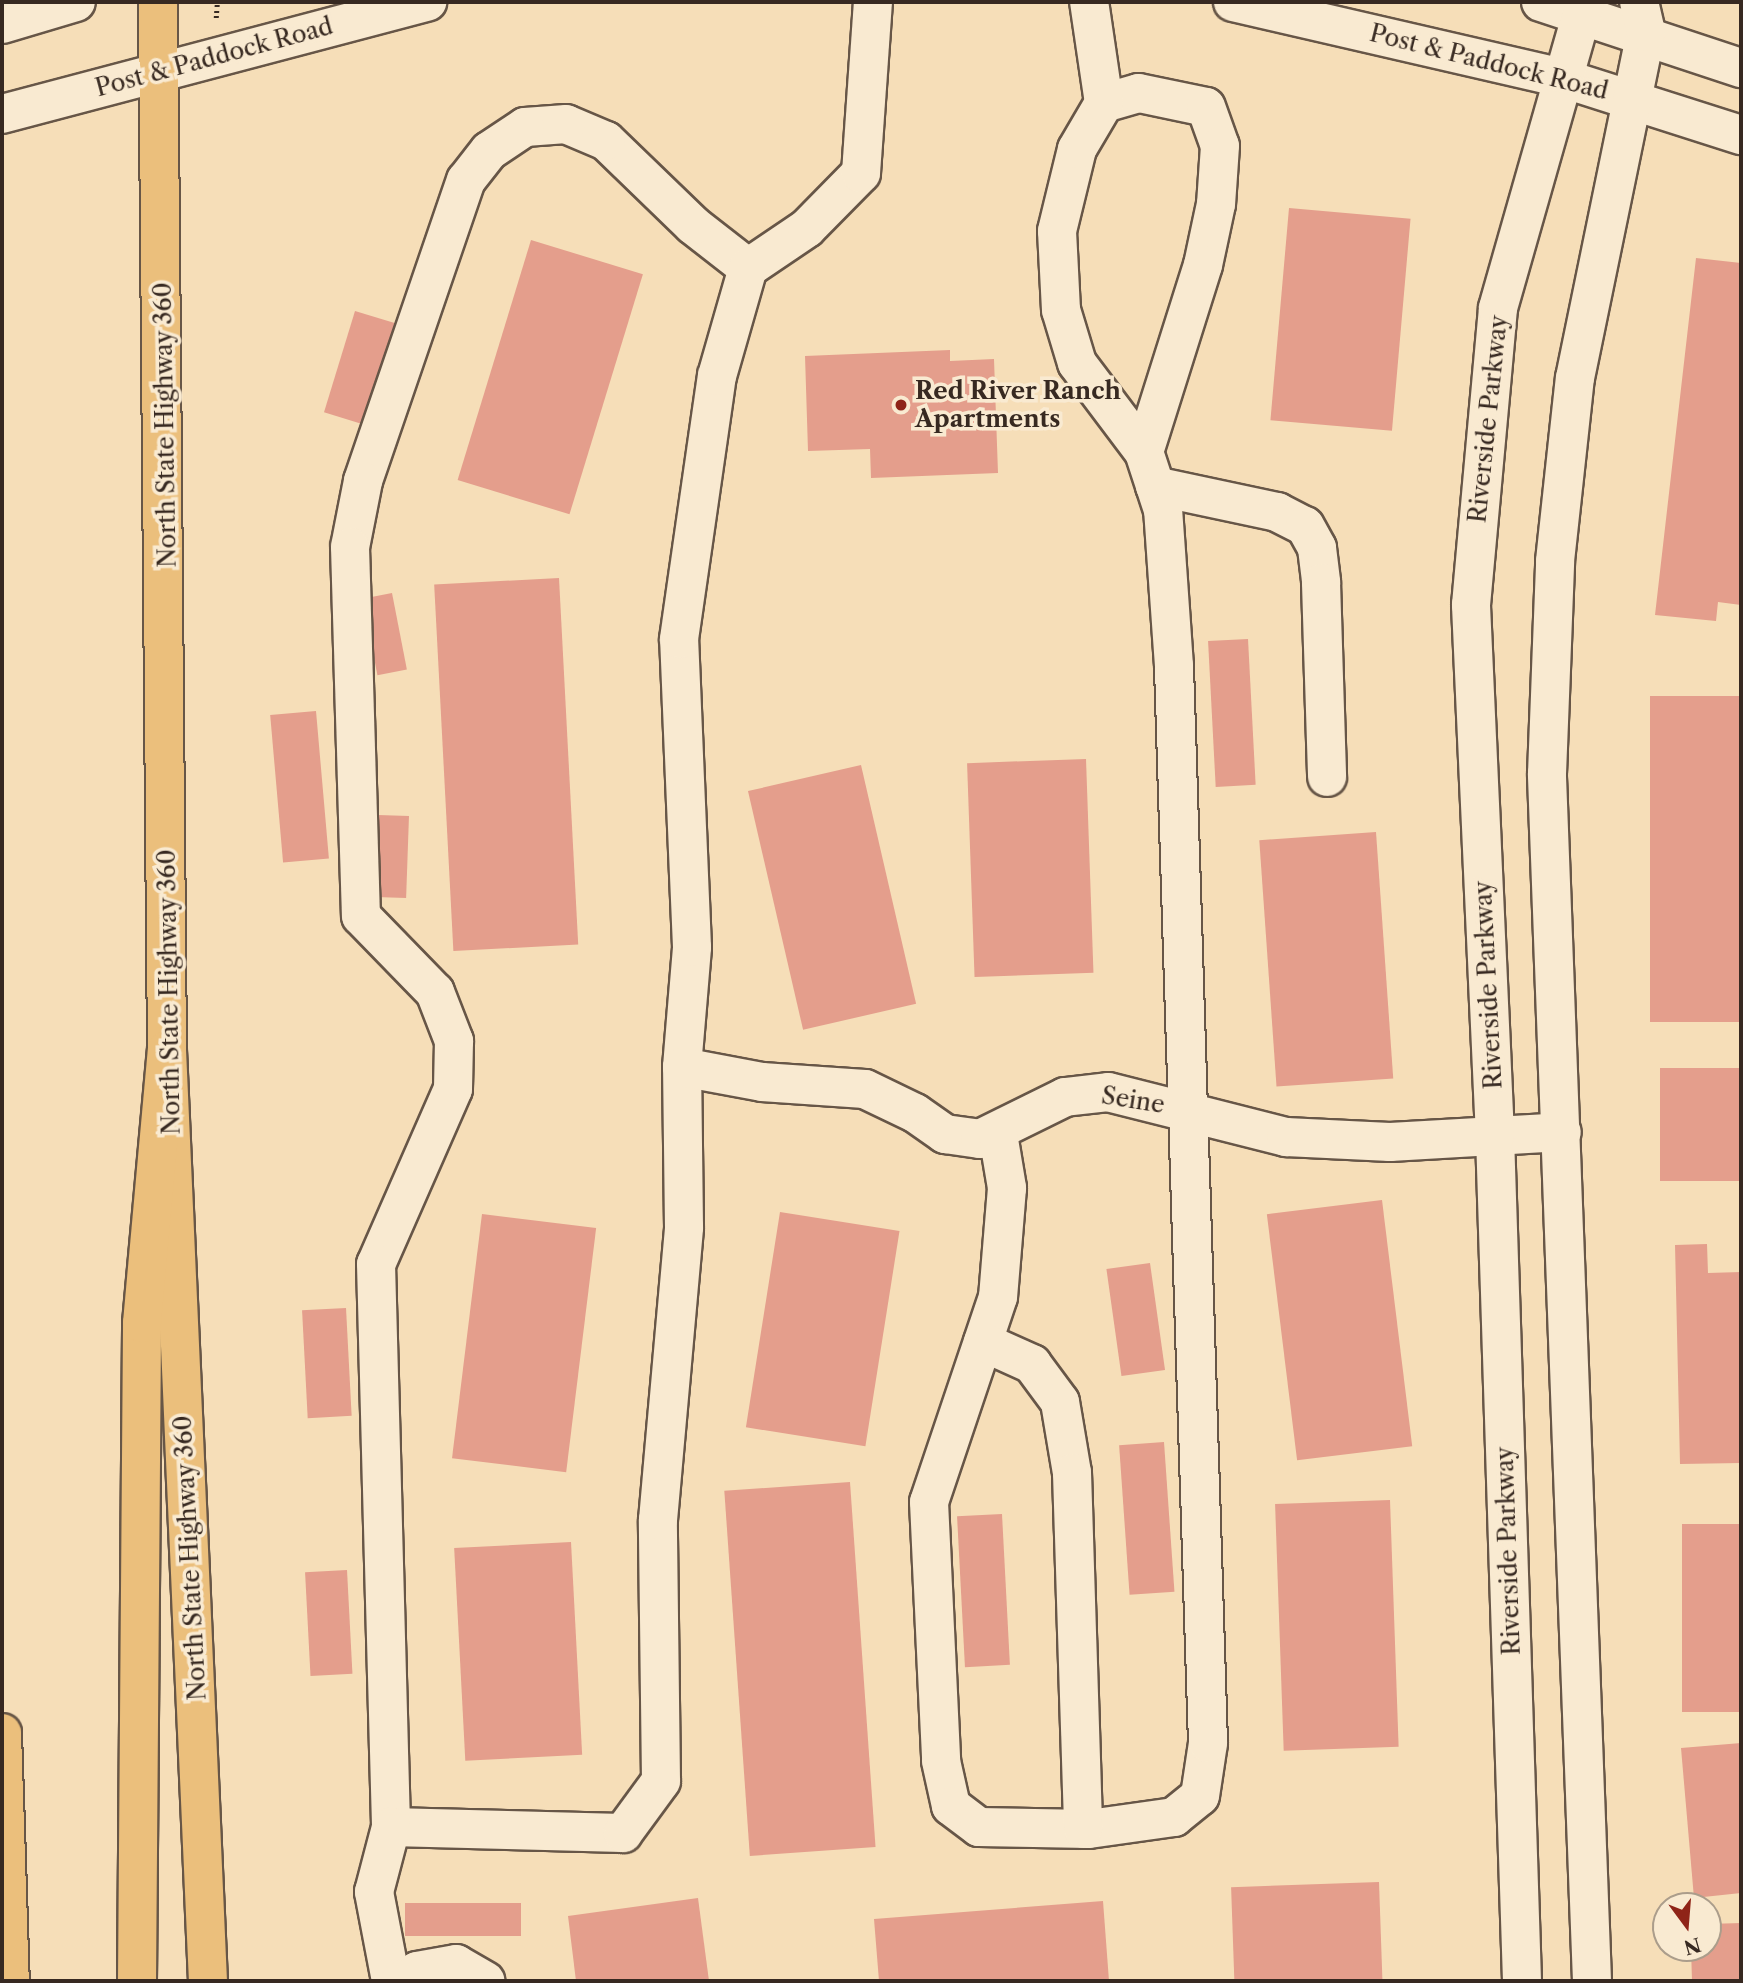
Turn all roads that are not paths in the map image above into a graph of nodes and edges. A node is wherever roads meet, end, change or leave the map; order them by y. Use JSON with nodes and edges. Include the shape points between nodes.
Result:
{"nodes":[{"id":1,"x":76,"y":2,"type":"edge"},
{"id":2,"x":158,"y":2,"type":"edge"},
{"id":3,"x":427,"y":2,"type":"edge"},
{"id":4,"x":873,"y":2,"type":"edge"},
{"id":5,"x":1089,"y":2,"type":"edge"},
{"id":6,"x":1233,"y":2,"type":"edge"},
{"id":7,"x":1541,"y":2,"type":"edge"},
{"id":8,"x":1582,"y":6,"type":"edge"},
{"id":9,"x":1642,"y":17,"type":"edge"},
{"id":10,"x":19,"y":19,"type":"edge"},
{"id":11,"x":1741,"y":68,"type":"edge"},
{"id":12,"x":160,"y":71,"type":"junction"},
{"id":13,"x":1562,"y":78,"type":"junction"},
{"id":14,"x":1630,"y":97,"type":"junction"},
{"id":15,"x":1104,"y":103,"type":"junction"},
{"id":16,"x":2,"y":114,"type":"edge"},
{"id":17,"x":1741,"y":135,"type":"edge"},
{"id":18,"x":748,"y":268,"type":"junction"},
{"id":19,"x":1149,"y":469,"type":"junction"},
{"id":20,"x":1327,"y":777,"type":"dead end"},
{"id":21,"x":167,"y":1050,"type":"junction"},
{"id":22,"x":682,"y":1067,"type":"junction"},
{"id":23,"x":1185,"y":1110,"type":"junction"},
{"id":24,"x":1562,"y":1132,"type":"junction"},
{"id":25,"x":998,"y":1134,"type":"junction"},
{"id":26,"x":1495,"y":1136,"type":"junction"},
{"id":27,"x":982,"y":1342,"type":"junction"},
{"id":28,"x":2,"y":1733,"type":"edge"},
{"id":29,"x":391,"y":1827,"type":"junction"},
{"id":30,"x":1083,"y":1829,"type":"junction"},
{"id":31,"x":10,"y":1981,"type":"edge"},
{"id":32,"x":137,"y":1981,"type":"edge"},
{"id":33,"x":208,"y":1981,"type":"edge"},
{"id":34,"x":391,"y":1981,"type":"edge"},
{"id":35,"x":400,"y":1981,"type":"edge"},
{"id":36,"x":486,"y":1981,"type":"edge"},
{"id":37,"x":1521,"y":1981,"type":"edge"},
{"id":38,"x":1592,"y":1981,"type":"edge"}],
"edges":[{"from":1,"to":10,"type":"street"},
{"from":2,"to":12,"type":"main road","name":"North State Highway 360"},
{"from":3,"to":12,"type":"street","name":"Post & Paddock Road"},
{"from":4,"to":18,"type":"street","via":[[861,173],[807,228]]},
{"from":5,"to":15,"type":"street"},
{"from":6,"to":13,"type":"street","name":"Post & Paddock Road"},
{"from":7,"to":8,"type":"street"},
{"from":8,"to":9,"type":"street"},
{"from":8,"to":13,"type":"street","name":"Riverside Parkway"},
{"from":9,"to":11,"type":"street"},
{"from":9,"to":14,"type":"street"},
{"from":12,"to":16,"type":"street","name":"Post & Paddock Road"},
{"from":12,"to":21,"type":"main road","name":"North State Highway 360"},
{"from":13,"to":14,"type":"street","name":"Post & Paddock Road"},
{"from":13,"to":26,"type":"street","name":"Riverside Parkway","via":[[1498,309],[1471,605]]},
{"from":14,"to":17,"type":"street","name":"Post & Paddock Road"},
{"from":14,"to":24,"type":"street","via":[[1575,378],[1555,561],[1547,774]]},
{"from":15,"to":19,"type":"street","via":[[1077,149],[1057,231],[1061,310],[1077,363]]},
{"from":15,"to":19,"type":"street","via":[[1139,93],[1206,107],[1220,146],[1216,204],[1203,265]]},
{"from":18,"to":22,"type":"street","via":[[717,376],[679,639],[692,947]]},
{"from":18,"to":29,"type":"street","via":[[693,225],[606,141],[566,124],[525,127],[489,151],[466,180],[363,481],[350,547],[362,916],[435,992],[454,1041],[453,1089],[376,1264]]},
{"from":19,"to":20,"type":"street","via":[[1277,512],[1305,526],[1321,583]]},
{"from":19,"to":23,"type":"street","via":[[1163,509],[1174,666]]},
{"from":21,"to":32,"type":"main road","via":[[142,1322]]},
{"from":21,"to":33,"type":"main road","name":"North State Highway 360"},
{"from":22,"to":25,"type":"street","name":"Seine","via":[[762,1082],[865,1089],[915,1113],[945,1134],[981,1139]]},
{"from":22,"to":29,"type":"street","via":[[684,1227],[658,1520],[661,1781],[623,1833]]},
{"from":23,"to":25,"type":"street","name":"Seine","via":[[1108,1092],[1065,1097],[1021,1117]]},
{"from":23,"to":26,"type":"street","name":"Seine","via":[[1286,1137],[1390,1142]]},
{"from":23,"to":30,"type":"street","via":[[1208,1743],[1200,1796],[1174,1817]]},
{"from":24,"to":26,"type":"street","name":"Seine"},
{"from":24,"to":38,"type":"street"},
{"from":25,"to":27,"type":"street","via":[[1007,1188],[1004,1240],[998,1297]]},
{"from":26,"to":37,"type":"street","name":"Riverside Parkway"},
{"from":27,"to":30,"type":"street","via":[[1032,1364],[1060,1402],[1072,1474]]},
{"from":27,"to":30,"type":"street","via":[[929,1502],[941,1761],[951,1805],[979,1827]]},
{"from":28,"to":31,"type":"main road"},
{"from":29,"to":34,"type":"street","via":[[374,1892]]},
{"from":35,"to":36,"type":"street","via":[[417,1971],[456,1964]]}]}
